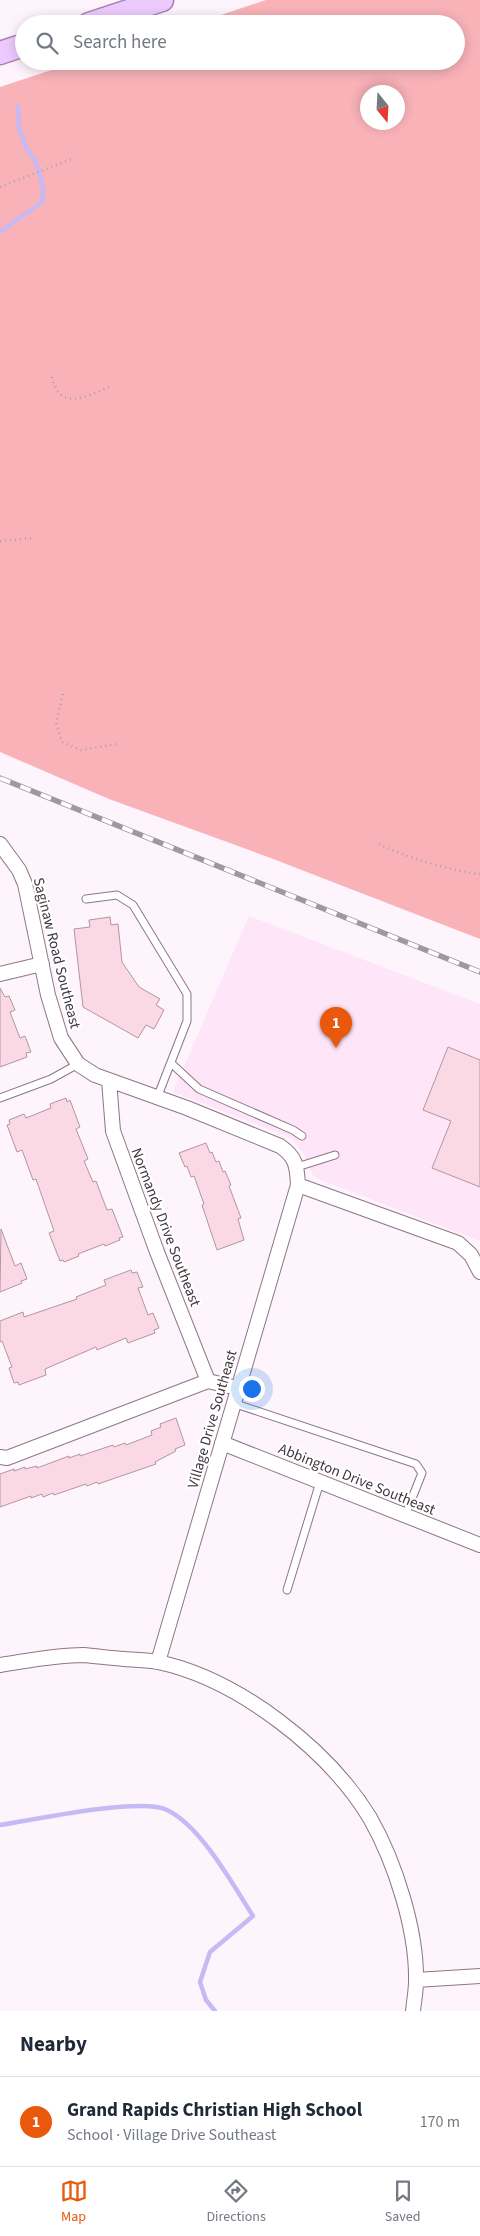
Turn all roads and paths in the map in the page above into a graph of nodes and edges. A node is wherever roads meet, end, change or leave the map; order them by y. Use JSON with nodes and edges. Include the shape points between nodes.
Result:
{"nodes":[{"id":1,"x":162,"y":0,"type":"edge"},
{"id":2,"x":116,"y":15,"type":"edge"},
{"id":3,"x":15,"y":48,"type":"edge"},
{"id":4,"x":0,"y":52,"type":"edge"},
{"id":5,"x":74,"y":158,"type":"dead end"},
{"id":6,"x":0,"y":187,"type":"edge"},
{"id":7,"x":52,"y":377,"type":"dead end"},
{"id":8,"x":109,"y":387,"type":"dead end"},
{"id":9,"x":34,"y":538,"type":"dead end"},
{"id":10,"x":0,"y":541,"type":"edge"},
{"id":11,"x":63,"y":694,"type":"dead end"},
{"id":12,"x":116,"y":744,"type":"dead end"},
{"id":13,"x":0,"y":844,"type":"edge"},
{"id":14,"x":379,"y":844,"type":"dead end"},
{"id":15,"x":480,"y":874,"type":"edge"},
{"id":16,"x":86,"y":899,"type":"dead end"},
{"id":17,"x":42,"y":964,"type":"junction"},
{"id":18,"x":0,"y":974,"type":"edge"},
{"id":19,"x":171,"y":1063,"type":"junction"},
{"id":20,"x":78,"y":1064,"type":"junction"},
{"id":21,"x":109,"y":1080,"type":"junction"},
{"id":22,"x":0,"y":1098,"type":"edge"},
{"id":23,"x":158,"y":1098,"type":"junction"},
{"id":24,"x":302,"y":1136,"type":"dead end"},
{"id":25,"x":335,"y":1154,"type":"dead end"},
{"id":26,"x":297,"y":1167,"type":"junction"},
{"id":27,"x":298,"y":1185,"type":"junction"},
{"id":28,"x":480,"y":1272,"type":"edge"},
{"id":29,"x":208,"y":1381,"type":"junction"},
{"id":30,"x":237,"y":1388,"type":"junction"},
{"id":31,"x":233,"y":1403,"type":"junction"},
{"id":32,"x":222,"y":1444,"type":"junction"},
{"id":33,"x":0,"y":1457,"type":"edge"},
{"id":34,"x":320,"y":1482,"type":"junction"},
{"id":35,"x":405,"y":1516,"type":"junction"},
{"id":36,"x":480,"y":1545,"type":"edge"},
{"id":37,"x":287,"y":1590,"type":"dead end"},
{"id":38,"x":158,"y":1662,"type":"junction"},
{"id":39,"x":0,"y":1666,"type":"edge"},
{"id":40,"x":480,"y":1976,"type":"edge"},
{"id":41,"x":416,"y":1980,"type":"junction"},
{"id":42,"x":413,"y":2011,"type":"edge"}],
"edges":[{"from":1,"to":2,"type":"main road"},
{"from":3,"to":4,"type":"main road"},
{"from":5,"to":6,"type":"path"},
{"from":7,"to":8,"type":"path","via":[[55,391],[65,398],[74,399]]},
{"from":9,"to":10,"type":"path"},
{"from":11,"to":12,"type":"path","via":[[56,723],[62,742],[81,750]]},
{"from":13,"to":17,"type":"street","name":"Saginaw Road Southeast","via":[[25,884]]},
{"from":14,"to":15,"type":"path","via":[[410,857]]},
{"from":16,"to":19,"type":"lane","via":[[117,895],[133,905],[187,994],[187,1020]]},
{"from":17,"to":18,"type":"street"},
{"from":17,"to":20,"type":"street","name":"Saginaw Road Southeast","via":[[61,1038]]},
{"from":19,"to":23,"type":"lane"},
{"from":19,"to":24,"type":"lane","via":[[199,1089]]},
{"from":20,"to":21,"type":"street","name":"Saginaw Road Southeast"},
{"from":20,"to":22,"type":"lane","via":[[51,1079]]},
{"from":21,"to":23,"type":"street","name":"Saginaw Road Southeast"},
{"from":21,"to":29,"type":"street","name":"Normandy Drive Southeast","via":[[113,1131]]},
{"from":23,"to":26,"type":"street","name":"Saginaw Road Southeast","via":[[280,1146],[291,1154]]},
{"from":25,"to":26,"type":"lane"},
{"from":26,"to":27,"type":"street","name":"Village Drive Southeast"},
{"from":27,"to":28,"type":"street","via":[[458,1243],[471,1255]]},
{"from":27,"to":30,"type":"street","name":"Village Drive Southeast"},
{"from":29,"to":30,"type":"street"},
{"from":29,"to":33,"type":"street","via":[[7,1458]]},
{"from":30,"to":31,"type":"street","name":"Village Drive Southeast"},
{"from":31,"to":32,"type":"street","name":"Village Drive Southeast"},
{"from":31,"to":35,"type":"lane","via":[[416,1464],[422,1474]]},
{"from":32,"to":34,"type":"street","name":"Abbington Drive Southeast"},
{"from":32,"to":38,"type":"street","name":"Village Drive Southeast"},
{"from":34,"to":35,"type":"street","name":"Abbington Drive Southeast"},
{"from":34,"to":37,"type":"lane"},
{"from":35,"to":36,"type":"street","name":"Abbington Drive Southeast"},
{"from":38,"to":39,"type":"street","via":[[82,1655]]},
{"from":38,"to":41,"type":"street","via":[[197,1674],[274,1716],[309,1746],[353,1794],[387,1854],[401,1894],[411,1932]]},
{"from":40,"to":41,"type":"street"},
{"from":41,"to":42,"type":"street"}]}
